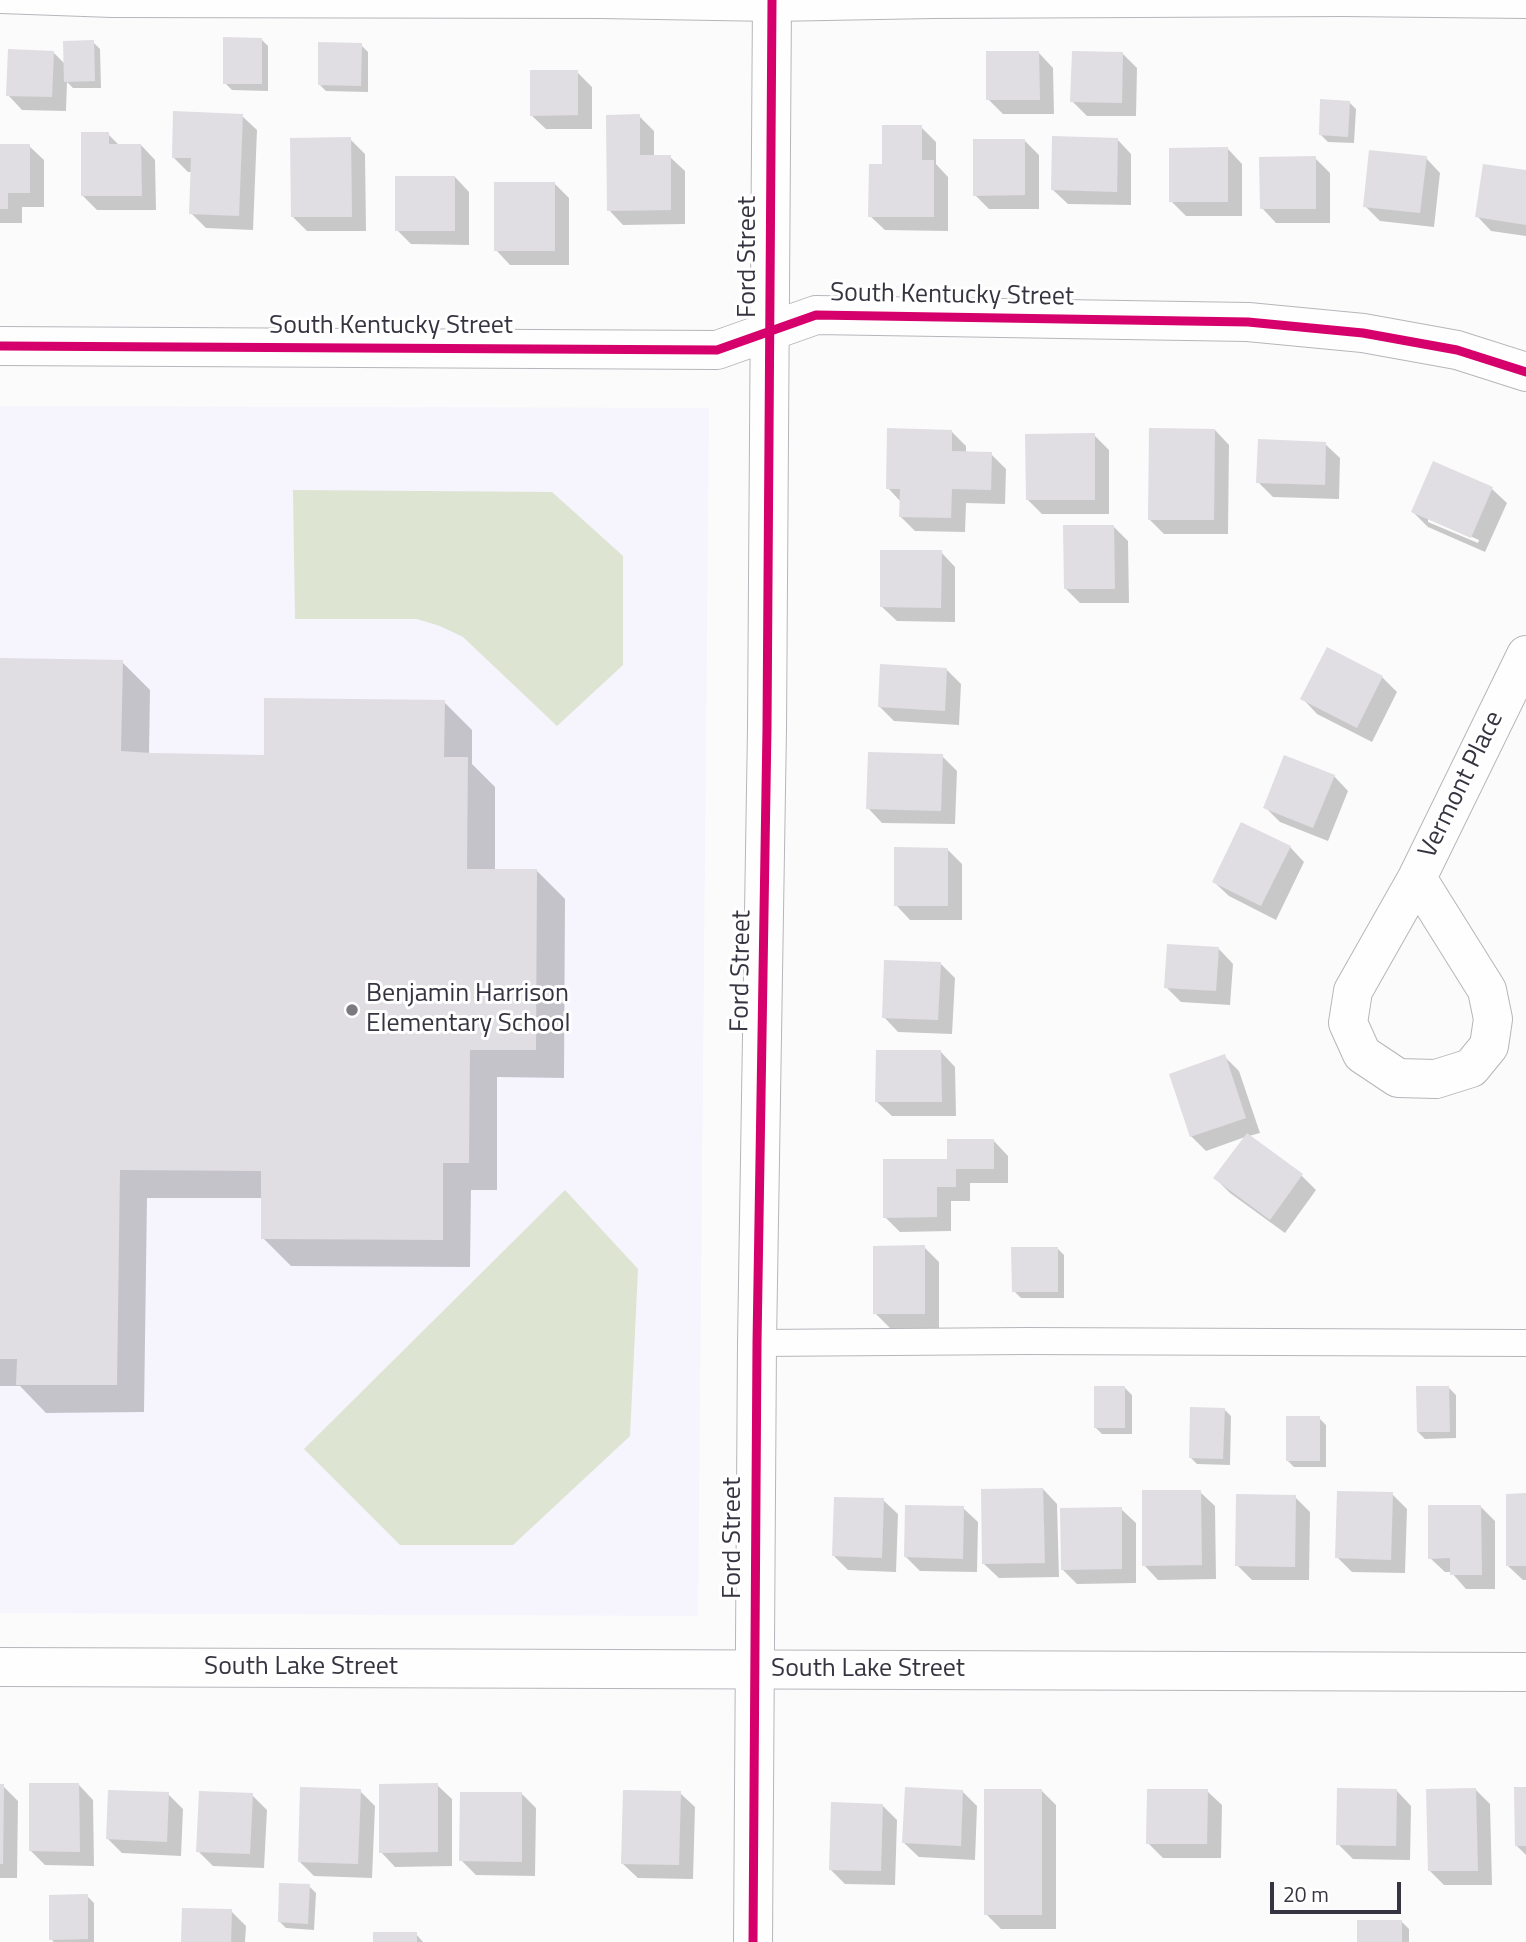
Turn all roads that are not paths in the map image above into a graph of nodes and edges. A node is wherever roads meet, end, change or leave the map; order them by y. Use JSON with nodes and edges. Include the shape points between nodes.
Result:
{"nodes":[{"id":1,"x":0,"y":0,"type":"edge"},
{"id":2,"x":772,"y":4,"type":"edge"},
{"id":3,"x":1526,"y":5,"type":"edge"},
{"id":4,"x":770,"y":332,"type":"junction"},
{"id":5,"x":0,"y":346,"type":"edge"},
{"id":6,"x":1526,"y":372,"type":"edge"},
{"id":7,"x":1526,"y":655,"type":"edge"},
{"id":8,"x":1417,"y":878,"type":"junction"},
{"id":9,"x":757,"y":1343,"type":"junction"},
{"id":10,"x":1526,"y":1343,"type":"edge"},
{"id":11,"x":0,"y":1667,"type":"edge"},
{"id":12,"x":755,"y":1670,"type":"junction"},
{"id":13,"x":1526,"y":1672,"type":"edge"},
{"id":14,"x":753,"y":1942,"type":"edge"}],
"edges":[{"from":1,"to":2,"type":"lane"},
{"from":2,"to":3,"type":"lane"},
{"from":2,"to":4,"type":"street","name":"Ford Street"},
{"from":4,"to":5,"type":"street","name":"South Kentucky Street","via":[[718,350]]},
{"from":4,"to":6,"type":"street","name":"South Kentucky Street","via":[[816,315],[1248,321],[1363,333],[1443,348]]},
{"from":4,"to":9,"type":"street","name":"Ford Street"},
{"from":7,"to":8,"type":"street","name":"Vermont Place"},
{"from":8,"to":8,"type":"street","name":"Vermont Place","via":[[1353,991],[1348,1023],[1362,1054],[1398,1078],[1436,1079],[1471,1068],[1489,1046],[1493,1019],[1487,990]]},
{"from":9,"to":10,"type":"lane"},
{"from":9,"to":12,"type":"street","name":"Ford Street"},
{"from":11,"to":12,"type":"street","name":"South Lake Street"},
{"from":12,"to":13,"type":"street","name":"South Lake Street"},
{"from":12,"to":14,"type":"street","name":"Ford Street"}]}
